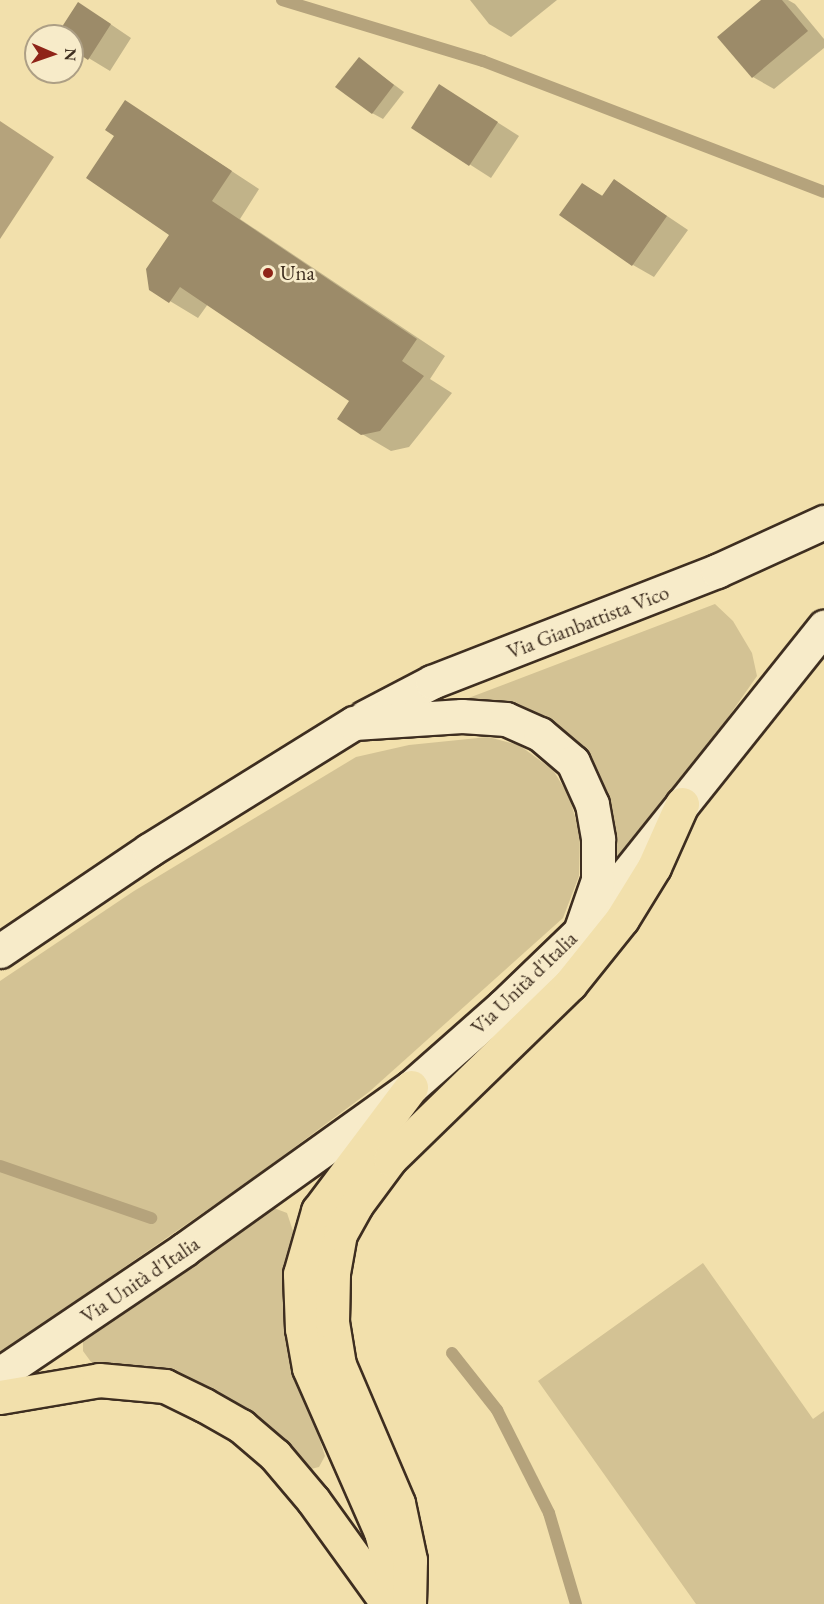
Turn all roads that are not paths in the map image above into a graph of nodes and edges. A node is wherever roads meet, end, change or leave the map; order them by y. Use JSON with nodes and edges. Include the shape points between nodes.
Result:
{"nodes":[{"id":1,"x":824,"y":522,"type":"edge"},
{"id":2,"x":824,"y":627,"type":"edge"},
{"id":3,"x":354,"y":723,"type":"junction"},
{"id":4,"x":682,"y":804,"type":"junction"},
{"id":5,"x":580,"y":932,"type":"junction"},
{"id":6,"x":0,"y":951,"type":"edge"},
{"id":7,"x":411,"y":1087,"type":"junction"},
{"id":8,"x":0,"y":1374,"type":"edge"},
{"id":9,"x":59,"y":1386,"type":"junction"},
{"id":10,"x":0,"y":1397,"type":"edge"},
{"id":11,"x":0,"y":1422,"type":"edge"},
{"id":12,"x":388,"y":1604,"type":"edge"},
{"id":13,"x":401,"y":1604,"type":"edge"},
{"id":14,"x":409,"y":1604,"type":"edge"}],
"edges":[{"from":1,"to":3,"type":"main road","name":"Via Gianbattista Vico","via":[[717,572],[432,682]]},
{"from":2,"to":4,"type":"main road","via":[[768,692]]},
{"from":3,"to":5,"type":"main road","name":"Via Unità d'Italia","via":[[462,717],[506,719],[540,734],[573,762],[592,804],[598,839],[598,880]]},
{"from":3,"to":6,"type":"main road","name":"Via Unità d'Italia","via":[[149,850]]},
{"from":4,"to":5,"type":"main road"},
{"from":4,"to":14,"type":"highway","via":[[654,867],[622,919],[570,984],[390,1159],[340,1234],[333,1273],[332,1322],[339,1365],[398,1503],[410,1560]]},
{"from":5,"to":7,"type":"main road","name":"Via Unità d'Italia"},
{"from":7,"to":8,"type":"main road","name":"Via Unità d'Italia","via":[[185,1250]]},
{"from":7,"to":13,"type":"highway","via":[[318,1211],[300,1274],[302,1329],[309,1368],[381,1532]]},
{"from":9,"to":10,"type":"highway"},
{"from":9,"to":11,"type":"highway"},
{"from":9,"to":12,"type":"highway","via":[[99,1380],[165,1386],[241,1426],[275,1455],[313,1500]]}]}
